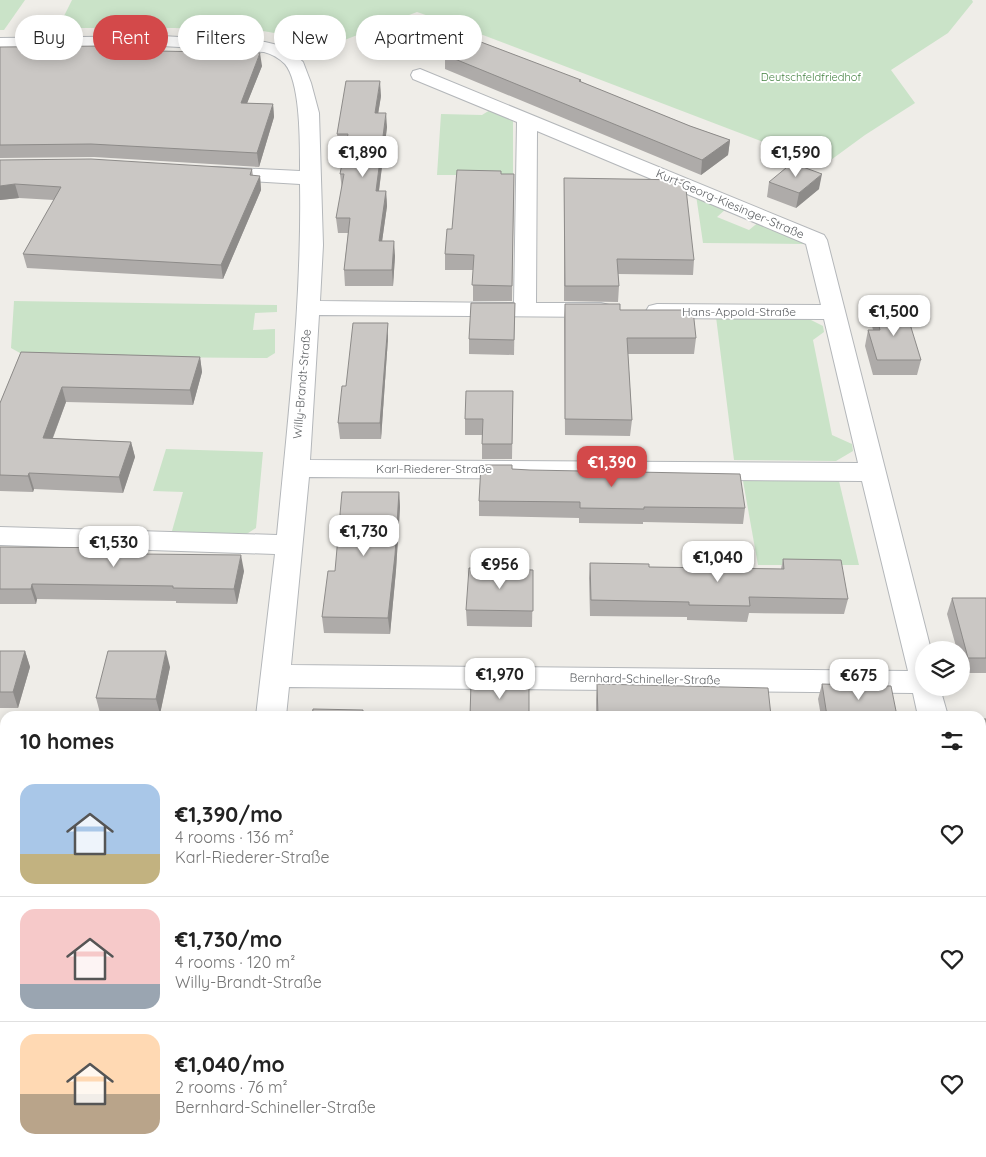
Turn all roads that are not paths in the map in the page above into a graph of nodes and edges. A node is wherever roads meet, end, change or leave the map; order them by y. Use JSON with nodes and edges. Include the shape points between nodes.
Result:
{"nodes":[{"id":1,"x":0,"y":43,"type":"edge"},
{"id":2,"x":420,"y":75,"type":"dead end"},
{"id":3,"x":527,"y":120,"type":"junction"},
{"id":4,"x":198,"y":172,"type":"edge"},
{"id":5,"x":310,"y":178,"type":"junction"},
{"id":6,"x":308,"y":308,"type":"junction"},
{"id":7,"x":525,"y":310,"type":"junction"},
{"id":8,"x":834,"y":312,"type":"junction"},
{"id":9,"x":295,"y":468,"type":"junction"},
{"id":10,"x":872,"y":472,"type":"junction"},
{"id":11,"x":0,"y":536,"type":"edge"},
{"id":12,"x":290,"y":545,"type":"junction"},
{"id":13,"x":915,"y":642,"type":"edge"},
{"id":14,"x":276,"y":676,"type":"junction"},
{"id":15,"x":915,"y":682,"type":"edge"},
{"id":16,"x":928,"y":696,"type":"edge"},
{"id":17,"x":272,"y":711,"type":"edge"},
{"id":18,"x":932,"y":711,"type":"edge"}],
"edges":[{"from":1,"to":5,"type":"street","name":"Willy-Brandt-Straße","via":[[201,42],[280,51],[298,69],[309,113]]},
{"from":2,"to":3,"type":"street","name":"Kurt-Georg-Kiesinger-Straße"},
{"from":3,"to":7,"type":"street"},
{"from":3,"to":8,"type":"street","name":"Kurt-Georg-Kiesinger-Straße","via":[[816,240]]},
{"from":4,"to":5,"type":"street"},
{"from":5,"to":6,"type":"street","name":"Willy-Brandt-Straße","via":[[312,245]]},
{"from":6,"to":7,"type":"street","name":"Hans-Appold-Straße"},
{"from":6,"to":9,"type":"street","name":"Willy-Brandt-Straße","via":[[306,368]]},
{"from":7,"to":8,"type":"street","name":"Hans-Appold-Straße"},
{"from":8,"to":10,"type":"street","name":"Kurt-Georg-Kiesinger-Straße"},
{"from":9,"to":10,"type":"street","name":"Karl-Riederer-Straße"},
{"from":9,"to":12,"type":"street","name":"Willy-Brandt-Straße"},
{"from":10,"to":13,"type":"street","name":"Kurt-Georg-Kiesinger-Straße"},
{"from":11,"to":12,"type":"street"},
{"from":12,"to":14,"type":"street","name":"Willy-Brandt-Straße"},
{"from":14,"to":15,"type":"street","name":"Bernhard-Schineller-Straße"},
{"from":14,"to":17,"type":"street","name":"Willy-Brandt-Straße"},
{"from":16,"to":18,"type":"street"}]}
